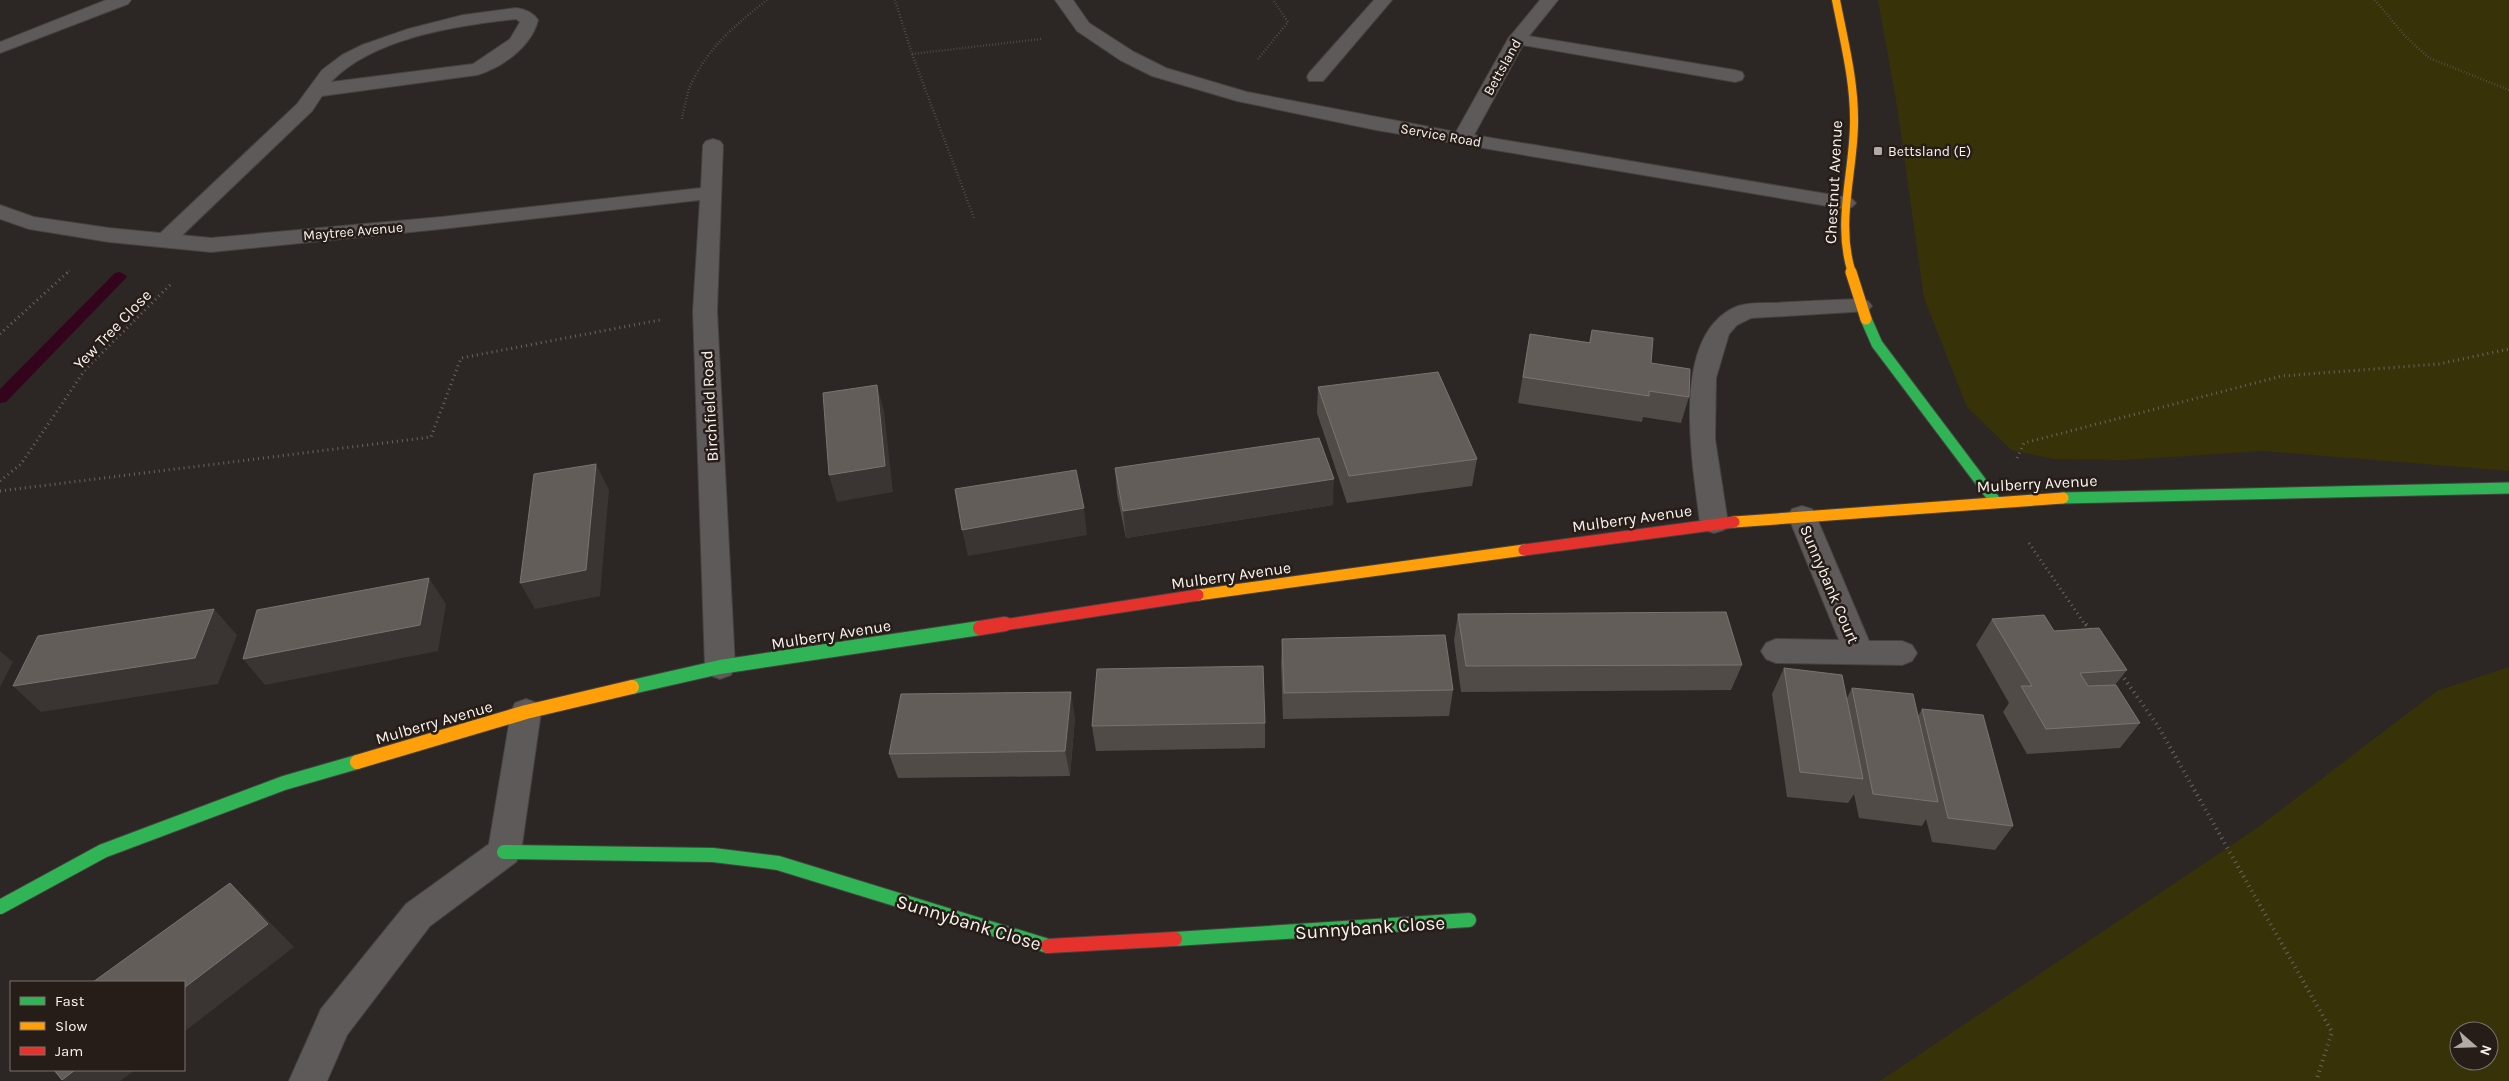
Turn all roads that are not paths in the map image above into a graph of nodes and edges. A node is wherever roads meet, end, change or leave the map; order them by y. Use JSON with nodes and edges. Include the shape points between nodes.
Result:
{"nodes":[{"id":1,"x":122,"y":0,"type":"edge"},
{"id":2,"x":1064,"y":0,"type":"edge"},
{"id":3,"x":1383,"y":0,"type":"edge"},
{"id":4,"x":1548,"y":0,"type":"edge"},
{"id":5,"x":1836,"y":0,"type":"edge"},
{"id":6,"x":1517,"y":39,"type":"junction"},
{"id":7,"x":0,"y":48,"type":"edge"},
{"id":8,"x":1735,"y":76,"type":"dead end"},
{"id":9,"x":1316,"y":77,"type":"dead end"},
{"id":10,"x":315,"y":91,"type":"junction"},
{"id":11,"x":1462,"y":139,"type":"junction"},
{"id":12,"x":713,"y":145,"type":"road end"},
{"id":13,"x":709,"y":193,"type":"junction"},
{"id":14,"x":1845,"y":204,"type":"junction"},
{"id":15,"x":0,"y":210,"type":"edge"},
{"id":16,"x":164,"y":240,"type":"junction"},
{"id":17,"x":1860,"y":306,"type":"junction"},
{"id":18,"x":2509,"y":488,"type":"edge"},
{"id":19,"x":1996,"y":502,"type":"junction"},
{"id":20,"x":1802,"y":516,"type":"junction"},
{"id":21,"x":1714,"y":523,"type":"junction"},
{"id":22,"x":1776,"y":651,"type":"dead end"},
{"id":23,"x":1859,"y":652,"type":"junction"},
{"id":24,"x":1902,"y":653,"type":"dead end"},
{"id":25,"x":720,"y":667,"type":"junction"},
{"id":26,"x":526,"y":712,"type":"junction"},
{"id":27,"x":504,"y":852,"type":"junction"},
{"id":28,"x":0,"y":907,"type":"edge"},
{"id":29,"x":1469,"y":920,"type":"dead end"},
{"id":30,"x":308,"y":1081,"type":"edge"}],
"edges":[{"from":1,"to":7,"type":"street"},
{"from":2,"to":11,"type":"street","name":"Service Road","via":[[1083,27],[1127,56],[1159,72],[1230,93]]},
{"from":3,"to":9,"type":"street"},
{"from":4,"to":6,"type":"street","name":"Bettsland"},
{"from":5,"to":14,"type":"street","name":"Chestnut Avenue","via":[[1849,65],[1854,125]]},
{"from":6,"to":8,"type":"street"},
{"from":6,"to":11,"type":"street","name":"Bettsland"},
{"from":10,"to":10,"type":"street","via":[[477,69],[511,47],[529,28],[529,20],[519,14],[488,16],[407,36],[360,53],[332,70]]},
{"from":10,"to":16,"type":"street","via":[[305,107]]},
{"from":11,"to":14,"type":"street","name":"Service Road"},
{"from":12,"to":13,"type":"street","name":"Birchfield Road"},
{"from":13,"to":16,"type":"street","name":"Maytree Avenue","via":[[211,244]]},
{"from":13,"to":25,"type":"street","name":"Birchfield Road","via":[[705,311]]},
{"from":14,"to":17,"type":"street","name":"Chestnut Avenue","via":[[1846,255]]},
{"from":15,"to":16,"type":"street","name":"Maytree Avenue","via":[[29,223]]},
{"from":17,"to":19,"type":"street","name":"Chestnut Avenue","via":[[1877,344]]},
{"from":17,"to":21,"type":"street","via":[[1747,311],[1729,320],[1718,332],[1704,378],[1702,439]]},
{"from":18,"to":19,"type":"street","name":"Mulberry Avenue","via":[[2087,496]]},
{"from":19,"to":20,"type":"street","name":"Mulberry Avenue"},
{"from":20,"to":21,"type":"street","name":"Mulberry Avenue"},
{"from":20,"to":23,"type":"street","name":"Sunnybank Court"},
{"from":21,"to":25,"type":"street","name":"Mulberry Avenue","via":[[1233,590]]},
{"from":22,"to":23,"type":"street","name":"Sunnybank Court"},
{"from":23,"to":24,"type":"street","name":"Sunnybank Court"},
{"from":25,"to":26,"type":"street","name":"Mulberry Avenue"},
{"from":26,"to":27,"type":"street"},
{"from":26,"to":28,"type":"street","name":"Mulberry Avenue","via":[[284,783],[103,851]]},
{"from":27,"to":29,"type":"street","name":"Sunnybank Close","via":[[713,855],[778,863],[1051,947]]},
{"from":27,"to":30,"type":"street","via":[[418,915],[334,1022]]}]}
